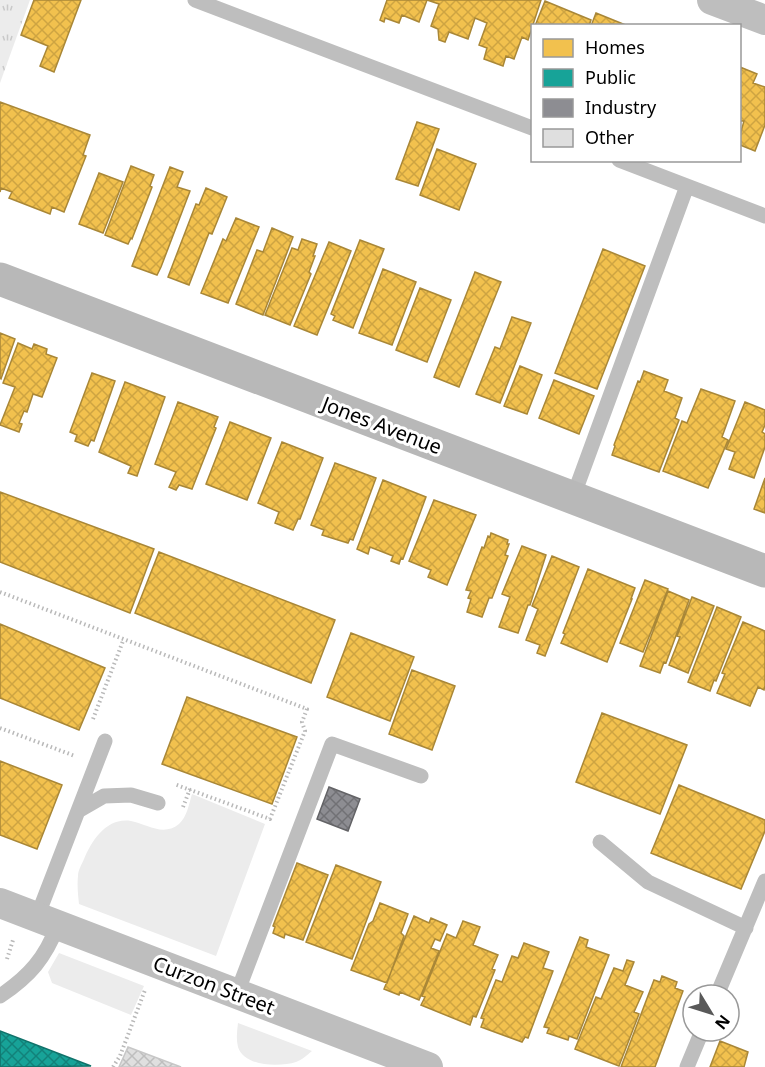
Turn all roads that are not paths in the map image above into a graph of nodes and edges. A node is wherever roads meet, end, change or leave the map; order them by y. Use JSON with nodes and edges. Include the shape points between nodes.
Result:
{"nodes":[{"id":1,"x":195,"y":0,"type":"edge"},
{"id":2,"x":712,"y":0,"type":"edge"},
{"id":3,"x":765,"y":20,"type":"edge"},
{"id":4,"x":531,"y":128,"type":"edge"},
{"id":5,"x":624,"y":162,"type":"edge"},
{"id":6,"x":687,"y":186,"type":"junction"},
{"id":7,"x":765,"y":216,"type":"edge"},
{"id":8,"x":0,"y":279,"type":"edge"},
{"id":9,"x":573,"y":497,"type":"junction"},
{"id":10,"x":765,"y":571,"type":"edge"},
{"id":11,"x":105,"y":741,"type":"dead end"},
{"id":12,"x":421,"y":776,"type":"dead end"},
{"id":13,"x":158,"y":803,"type":"dead end"},
{"id":14,"x":78,"y":811,"type":"junction"},
{"id":15,"x":600,"y":842,"type":"dead end"},
{"id":16,"x":765,"y":881,"type":"edge"},
{"id":17,"x":30,"y":914,"type":"edge"},
{"id":18,"x":746,"y":928,"type":"junction"},
{"id":19,"x":722,"y":983,"type":"edge"},
{"id":20,"x":237,"y":993,"type":"junction"},
{"id":21,"x":0,"y":996,"type":"edge"},
{"id":22,"x":697,"y":1043,"type":"edge"},
{"id":23,"x":428,"y":1067,"type":"edge"},
{"id":24,"x":687,"y":1067,"type":"edge"}],
"edges":[{"from":1,"to":4,"type":"lane"},
{"from":2,"to":3,"type":"street"},
{"from":5,"to":6,"type":"lane"},
{"from":6,"to":7,"type":"lane"},
{"from":6,"to":9,"type":"lane"},
{"from":8,"to":9,"type":"street","name":"Jones Avenue"},
{"from":9,"to":10,"type":"street","name":"Jones Avenue"},
{"from":11,"to":14,"type":"lane"},
{"from":12,"to":20,"type":"lane","via":[[332,744]]},
{"from":13,"to":14,"type":"lane","via":[[131,795],[104,796]]},
{"from":14,"to":17,"type":"lane"},
{"from":15,"to":18,"type":"lane","via":[[648,882]]},
{"from":16,"to":18,"type":"lane"},
{"from":17,"to":20,"type":"street","name":"Curzon Street"},
{"from":17,"to":21,"type":"lane","via":[[49,947],[23,981]]},
{"from":18,"to":19,"type":"lane"},
{"from":20,"to":23,"type":"street","name":"Curzon Street"},
{"from":22,"to":24,"type":"lane"}]}
